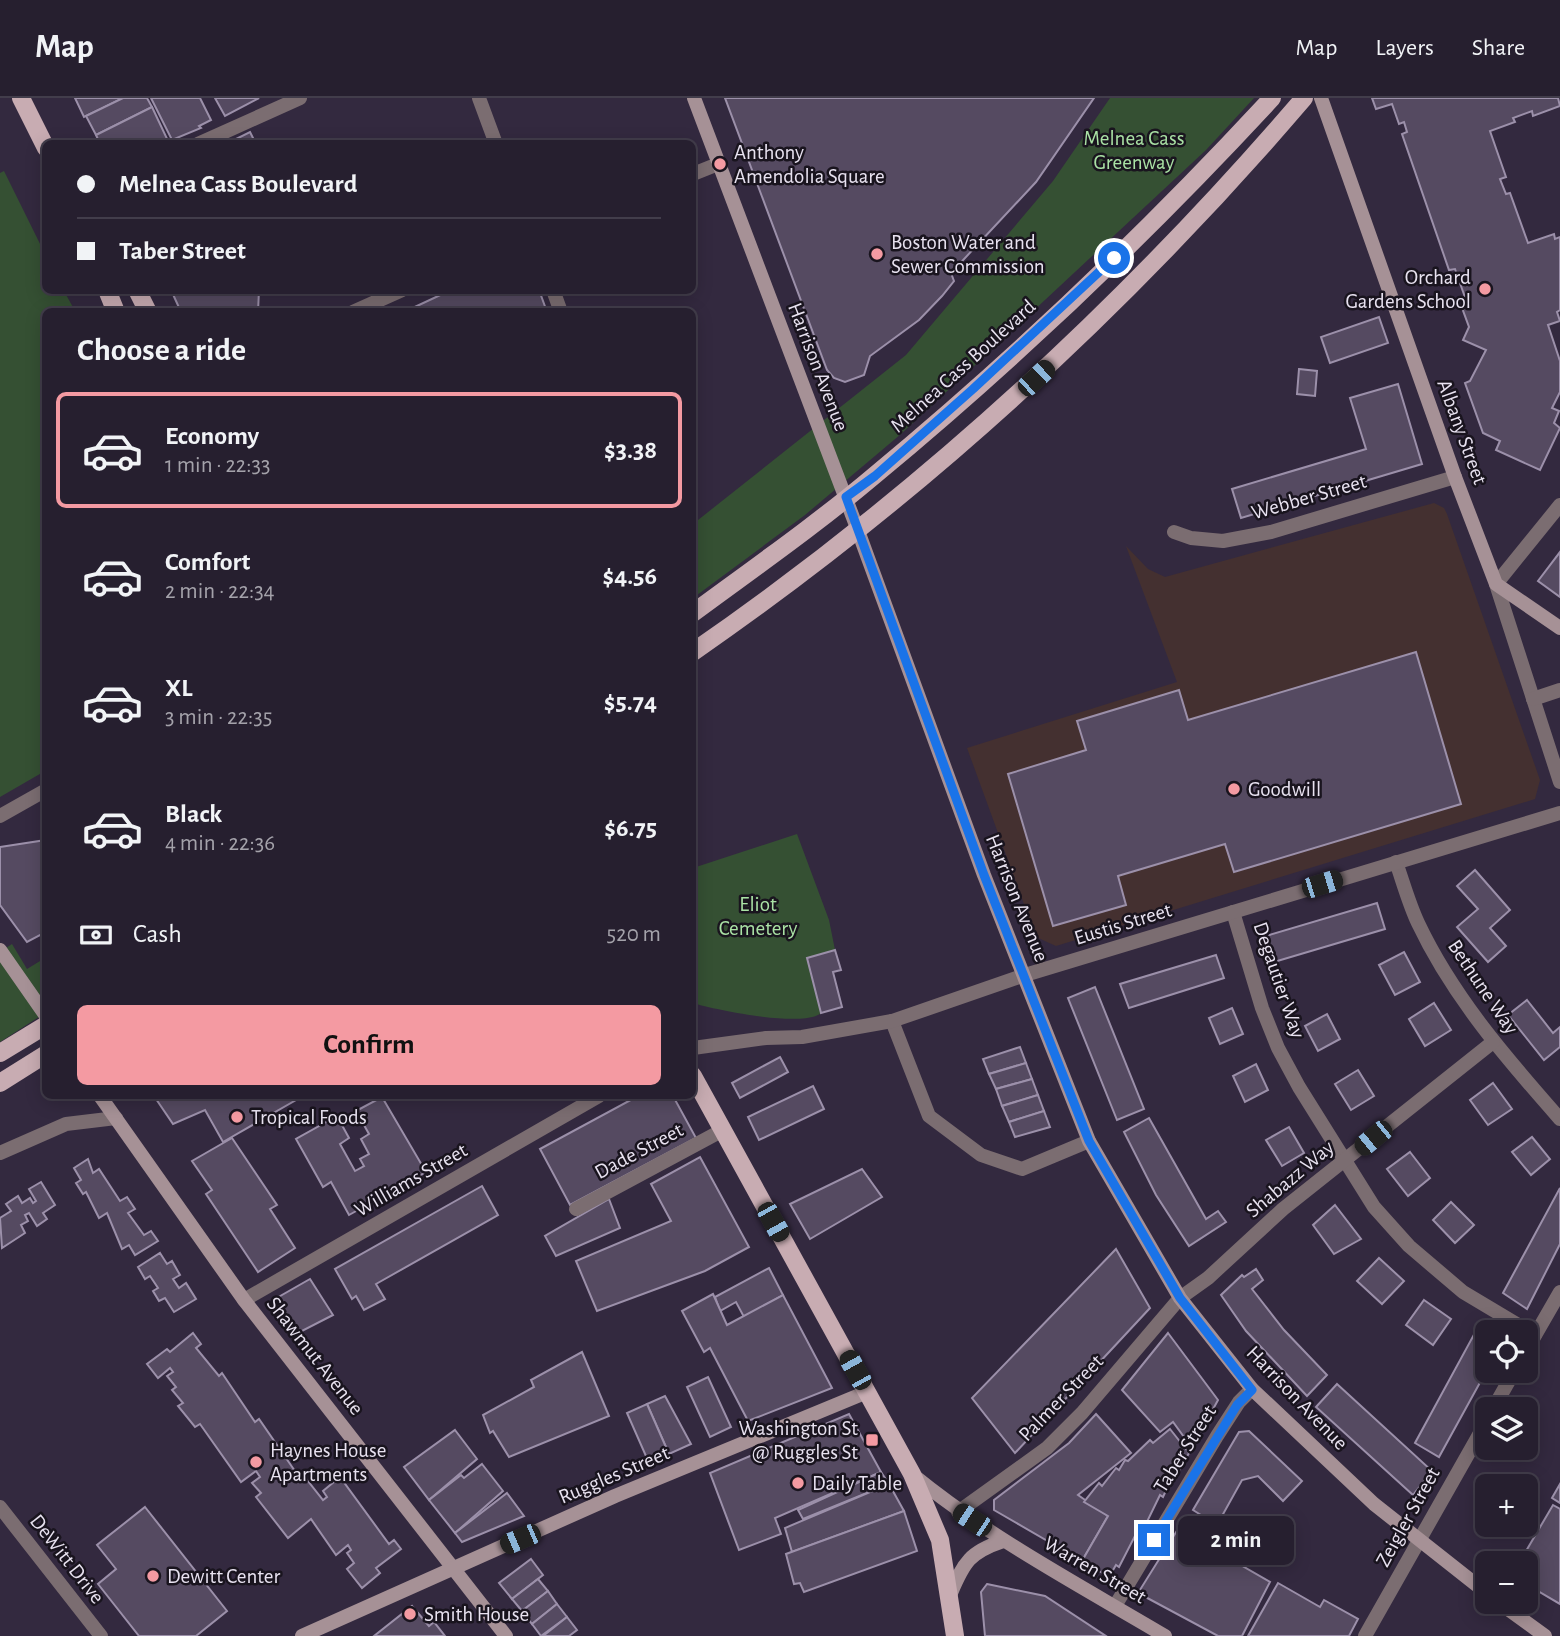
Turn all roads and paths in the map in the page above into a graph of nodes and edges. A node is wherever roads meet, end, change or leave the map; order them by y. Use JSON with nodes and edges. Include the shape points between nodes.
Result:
{"nodes":[{"id":1,"x":20,"y":98,"type":"edge"},
{"id":2,"x":300,"y":98,"type":"edge"},
{"id":3,"x":479,"y":98,"type":"edge"},
{"id":4,"x":694,"y":98,"type":"edge"},
{"id":5,"x":1272,"y":98,"type":"edge"},
{"id":6,"x":1304,"y":98,"type":"edge"},
{"id":7,"x":1321,"y":98,"type":"edge"},
{"id":8,"x":42,"y":140,"type":"edge"},
{"id":9,"x":207,"y":140,"type":"edge"},
{"id":10,"x":495,"y":140,"type":"edge"},
{"id":11,"x":718,"y":164,"type":"junction"},
{"id":12,"x":696,"y":173,"type":"edge"},
{"id":13,"x":393,"y":294,"type":"edge"},
{"id":14,"x":362,"y":308,"type":"edge"},
{"id":15,"x":1455,"y":477,"type":"junction"},
{"id":16,"x":846,"y":497,"type":"junction"},
{"id":17,"x":1560,"y":505,"type":"edge"},
{"id":18,"x":858,"y":528,"type":"junction"},
{"id":19,"x":1174,"y":532,"type":"dead end"},
{"id":20,"x":1496,"y":584,"type":"junction"},
{"id":21,"x":696,"y":611,"type":"edge"},
{"id":22,"x":1560,"y":628,"type":"edge"},
{"id":23,"x":696,"y":650,"type":"edge"},
{"id":24,"x":1560,"y":690,"type":"edge"},
{"id":25,"x":1533,"y":699,"type":"junction"},
{"id":26,"x":1560,"y":782,"type":"edge"},
{"id":27,"x":42,"y":792,"type":"edge"},
{"id":28,"x":1560,"y":813,"type":"edge"},
{"id":29,"x":0,"y":816,"type":"edge"},
{"id":30,"x":1396,"y":862,"type":"junction"},
{"id":31,"x":1233,"y":912,"type":"junction"},
{"id":32,"x":0,"y":950,"type":"edge"},
{"id":33,"x":1025,"y":975,"type":"junction"},
{"id":34,"x":42,"y":1011,"type":"edge"},
{"id":35,"x":892,"y":1021,"type":"junction"},
{"id":36,"x":42,"y":1027,"type":"edge"},
{"id":37,"x":1493,"y":1042,"type":"junction"},
{"id":38,"x":696,"y":1048,"type":"edge"},
{"id":39,"x":0,"y":1053,"type":"edge"},
{"id":40,"x":42,"y":1057,"type":"edge"},
{"id":41,"x":696,"y":1081,"type":"edge"},
{"id":42,"x":0,"y":1083,"type":"edge"},
{"id":43,"x":102,"y":1099,"type":"edge"},
{"id":44,"x":593,"y":1099,"type":"edge"},
{"id":45,"x":116,"y":1118,"type":"junction"},
{"id":46,"x":1560,"y":1119,"type":"edge"},
{"id":47,"x":723,"y":1130,"type":"junction"},
{"id":48,"x":1089,"y":1141,"type":"junction"},
{"id":49,"x":0,"y":1153,"type":"edge"},
{"id":50,"x":1345,"y":1160,"type":"junction"},
{"id":51,"x":576,"y":1209,"type":"dead end"},
{"id":52,"x":1180,"y":1298,"type":"junction"},
{"id":53,"x":1558,"y":1298,"type":"edge"},
{"id":54,"x":244,"y":1300,"type":"junction"},
{"id":55,"x":1510,"y":1320,"type":"edge"},
{"id":56,"x":1538,"y":1330,"type":"edge"},
{"id":57,"x":1252,"y":1390,"type":"junction"},
{"id":58,"x":867,"y":1392,"type":"junction"},
{"id":59,"x":1475,"y":1442,"type":"edge"},
{"id":60,"x":912,"y":1474,"type":"junction"},
{"id":61,"x":0,"y":1507,"type":"edge"},
{"id":62,"x":958,"y":1511,"type":"junction"},
{"id":63,"x":1003,"y":1541,"type":"junction"},
{"id":64,"x":1418,"y":1542,"type":"junction"},
{"id":65,"x":454,"y":1569,"type":"junction"},
{"id":66,"x":1475,"y":1584,"type":"edge"},
{"id":67,"x":951,"y":1593,"type":"junction"},
{"id":68,"x":1115,"y":1606,"type":"junction"},
{"id":69,"x":1515,"y":1614,"type":"edge"},
{"id":70,"x":101,"y":1636,"type":"edge"},
{"id":71,"x":302,"y":1636,"type":"edge"},
{"id":72,"x":506,"y":1636,"type":"edge"},
{"id":73,"x":955,"y":1636,"type":"edge"},
{"id":74,"x":1165,"y":1636,"type":"edge"},
{"id":75,"x":1365,"y":1636,"type":"edge"},
{"id":76,"x":1545,"y":1636,"type":"edge"}],
"edges":[{"from":1,"to":8,"type":"main road"},
{"from":2,"to":9,"type":"street"},
{"from":3,"to":10,"type":"street"},
{"from":4,"to":11,"type":"main road","name":"Harrison Avenue"},
{"from":5,"to":16,"type":"main road","name":"Melnea Cass Boulevard","via":[[1096,276]]},
{"from":6,"to":18,"type":"main road","via":[[1087,331],[969,438]]},
{"from":7,"to":15,"type":"main road","name":"Albany Street"},
{"from":11,"to":12,"type":"street"},
{"from":11,"to":16,"type":"main road","name":"Harrison Avenue"},
{"from":13,"to":14,"type":"street"},
{"from":15,"to":19,"type":"street","name":"Webber Street","via":[[1271,532],[1223,541]]},
{"from":15,"to":20,"type":"main road","name":"Albany Street"},
{"from":16,"to":18,"type":"main road","name":"Harrison Avenue"},
{"from":16,"to":21,"type":"main road","name":"Melnea Cass Boulevard"},
{"from":17,"to":20,"type":"street"},
{"from":18,"to":23,"type":"main road"},
{"from":18,"to":33,"type":"main road","name":"Harrison Avenue"},
{"from":20,"to":22,"type":"main road"},
{"from":20,"to":25,"type":"street","name":"Albany Street"},
{"from":24,"to":25,"type":"street"},
{"from":25,"to":26,"type":"street","name":"Albany Street"},
{"from":27,"to":29,"type":"street"},
{"from":28,"to":30,"type":"street","name":"Eustis Street"},
{"from":30,"to":31,"type":"street","name":"Eustis Street"},
{"from":30,"to":37,"type":"street","name":"Bethune Way","via":[[1439,962]]},
{"from":31,"to":33,"type":"street","name":"Eustis Street"},
{"from":31,"to":50,"type":"street","name":"Degautier Way","via":[[1278,1048]]},
{"from":32,"to":34,"type":"main road"},
{"from":33,"to":35,"type":"street","name":"Eustis Street"},
{"from":33,"to":48,"type":"main road","name":"Harrison Avenue"},
{"from":35,"to":38,"type":"street","name":"Eustis Street","via":[[802,1037]]},
{"from":35,"to":48,"type":"street","via":[[929,1116],[981,1155],[1022,1168]]},
{"from":36,"to":39,"type":"main road"},
{"from":37,"to":46,"type":"street","name":"Bethune Way"},
{"from":37,"to":50,"type":"street","name":"Shabazz Way"},
{"from":40,"to":42,"type":"main road"},
{"from":41,"to":47,"type":"main road"},
{"from":43,"to":45,"type":"main road","name":"Shawmut Avenue"},
{"from":44,"to":54,"type":"street","name":"Williams Street"},
{"from":45,"to":49,"type":"street","via":[[66,1124]]},
{"from":45,"to":54,"type":"main road","name":"Shawmut Avenue"},
{"from":47,"to":51,"type":"street","name":"Dade Street"},
{"from":47,"to":58,"type":"main road"},
{"from":48,"to":52,"type":"main road","name":"Harrison Avenue"},
{"from":50,"to":52,"type":"street","name":"Shabazz Way"},
{"from":50,"to":55,"type":"street","name":"Degautier Way","via":[[1374,1206],[1409,1246],[1463,1292]]},
{"from":52,"to":57,"type":"main road","name":"Harrison Avenue"},
{"from":52,"to":62,"type":"street","name":"Palmer Street","via":[[1047,1448]]},
{"from":53,"to":56,"type":"street"},
{"from":54,"to":65,"type":"main road","name":"Shawmut Avenue"},
{"from":57,"to":64,"type":"main road","name":"Harrison Avenue"},
{"from":57,"to":68,"type":"street","name":"Taber Street","via":[[1217,1436]]},
{"from":58,"to":60,"type":"main road"},
{"from":58,"to":65,"type":"main road","name":"Ruggles Street","via":[[615,1496]]},
{"from":59,"to":64,"type":"street","name":"Zeigler Street"},
{"from":60,"to":62,"type":"main road","name":"Warren Street"},
{"from":60,"to":67,"type":"main road","via":[[940,1540]]},
{"from":61,"to":70,"type":"street","name":"DeWitt Drive"},
{"from":62,"to":63,"type":"main road","name":"Warren Street"},
{"from":63,"to":67,"type":"main road","via":[[965,1562]]},
{"from":63,"to":68,"type":"main road","name":"Warren Street"},
{"from":64,"to":66,"type":"main road","name":"Harrison Avenue"},
{"from":64,"to":75,"type":"street","name":"Zeigler Street"},
{"from":65,"to":71,"type":"main road","name":"Ruggles Street"},
{"from":65,"to":72,"type":"main road","name":"Shawmut Avenue"},
{"from":67,"to":73,"type":"main road"},
{"from":68,"to":74,"type":"main road","name":"Warren Street"},
{"from":69,"to":76,"type":"main road"}]}
